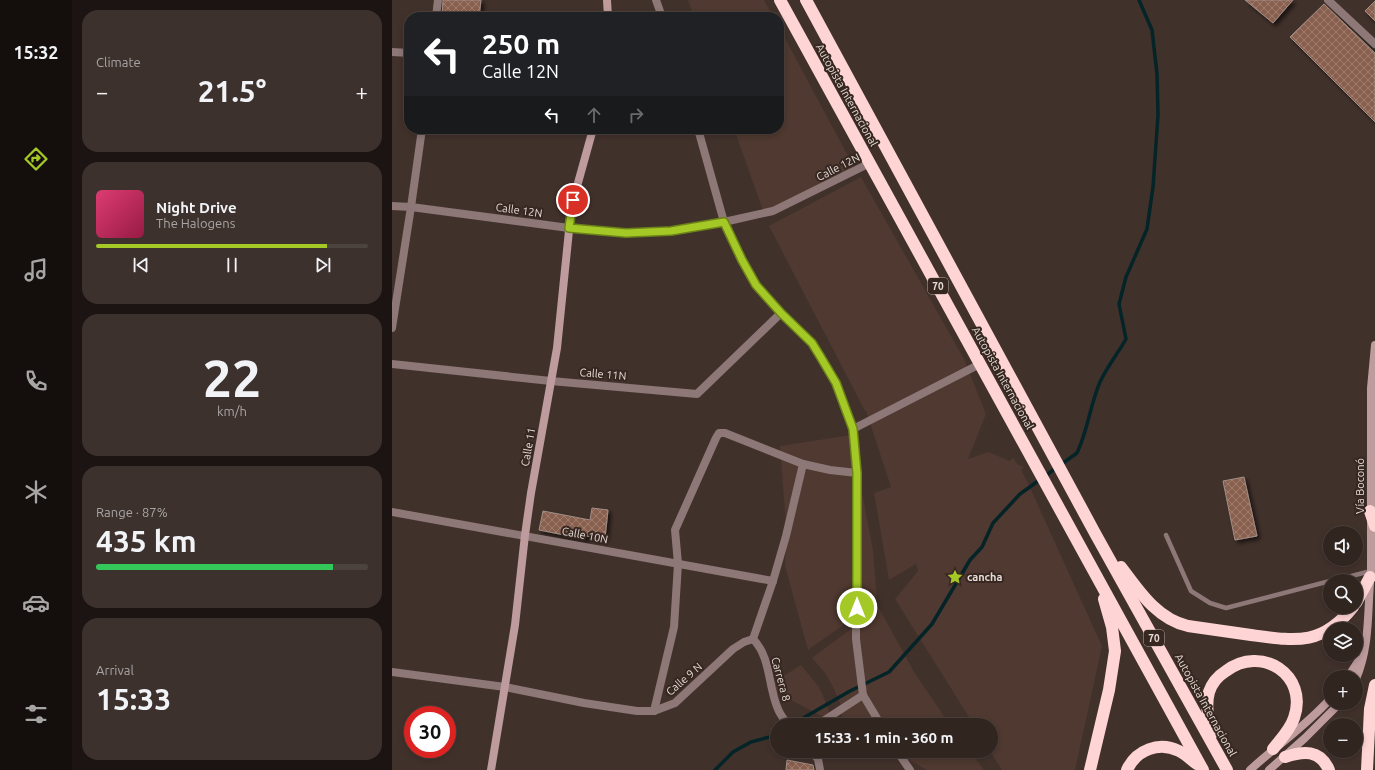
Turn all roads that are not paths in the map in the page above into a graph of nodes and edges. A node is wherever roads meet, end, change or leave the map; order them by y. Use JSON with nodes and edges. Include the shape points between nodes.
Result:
{"nodes":[{"id":1,"x":438,"y":0,"type":"edge"},
{"id":2,"x":607,"y":0,"type":"edge"},
{"id":3,"x":656,"y":0,"type":"edge"},
{"id":4,"x":780,"y":0,"type":"edge"},
{"id":5,"x":806,"y":0,"type":"edge"},
{"id":6,"x":1328,"y":0,"type":"edge"},
{"id":7,"x":437,"y":12,"type":"edge"},
{"id":8,"x":608,"y":12,"type":"edge"},
{"id":9,"x":660,"y":12,"type":"edge"},
{"id":10,"x":1375,"y":44,"type":"edge"},
{"id":11,"x":392,"y":52,"type":"edge"},
{"id":12,"x":404,"y":53,"type":"edge"},
{"id":13,"x":421,"y":134,"type":"edge"},
{"id":14,"x":592,"y":134,"type":"edge"},
{"id":15,"x":699,"y":134,"type":"edge"},
{"id":16,"x":870,"y":163,"type":"junction"},
{"id":17,"x":392,"y":206,"type":"edge"},
{"id":18,"x":411,"y":207,"type":"junction"},
{"id":19,"x":724,"y":222,"type":"junction"},
{"id":20,"x":569,"y":228,"type":"junction"},
{"id":21,"x":781,"y":313,"type":"junction"},
{"id":22,"x":392,"y":328,"type":"edge"},
{"id":23,"x":1375,"y":345,"type":"edge"},
{"id":24,"x":392,"y":364,"type":"edge"},
{"id":25,"x":980,"y":364,"type":"junction"},
{"id":26,"x":551,"y":380,"type":"junction"},
{"id":27,"x":1371,"y":388,"type":"junction"},
{"id":28,"x":1375,"y":398,"type":"edge"},
{"id":29,"x":853,"y":429,"type":"junction"},
{"id":30,"x":803,"y":464,"type":"junction"},
{"id":31,"x":857,"y":473,"type":"junction"},
{"id":32,"x":1373,"y":483,"type":"edge"},
{"id":33,"x":1370,"y":511,"type":"junction"},
{"id":34,"x":392,"y":512,"type":"edge"},
{"id":35,"x":1375,"y":526,"type":"edge"},
{"id":36,"x":525,"y":535,"type":"junction"},
{"id":37,"x":1096,"y":535,"type":"junction"},
{"id":38,"x":1166,"y":535,"type":"dead end"},
{"id":39,"x":678,"y":564,"type":"junction"},
{"id":40,"x":1095,"y":573,"type":"junction"},
{"id":41,"x":1371,"y":574,"type":"junction"},
{"id":42,"x":1363,"y":575,"type":"edge"},
{"id":43,"x":773,"y":581,"type":"junction"},
{"id":44,"x":1323,"y":583,"type":"edge"},
{"id":45,"x":1363,"y":589,"type":"edge"},
{"id":46,"x":1346,"y":614,"type":"edge"},
{"id":47,"x":753,"y":639,"type":"junction"},
{"id":48,"x":1364,"y":651,"type":"junction"},
{"id":49,"x":1352,"y":670,"type":"edge"},
{"id":50,"x":1360,"y":670,"type":"edge"},
{"id":51,"x":392,"y":672,"type":"edge"},
{"id":52,"x":1375,"y":685,"type":"edge"},
{"id":53,"x":505,"y":687,"type":"junction"},
{"id":54,"x":863,"y":695,"type":"junction"},
{"id":55,"x":1323,"y":706,"type":"edge"},
{"id":56,"x":654,"y":710,"type":"junction"},
{"id":57,"x":1333,"y":710,"type":"edge"},
{"id":58,"x":784,"y":718,"type":"edge"},
{"id":59,"x":828,"y":718,"type":"edge"},
{"id":60,"x":878,"y":718,"type":"edge"},
{"id":61,"x":1372,"y":718,"type":"edge"},
{"id":62,"x":1214,"y":745,"type":"junction"},
{"id":63,"x":1274,"y":749,"type":"junction"},
{"id":64,"x":1285,"y":756,"type":"junction"},
{"id":65,"x":817,"y":758,"type":"edge"},
{"id":66,"x":902,"y":758,"type":"edge"},
{"id":67,"x":1202,"y":769,"type":"edge"},
{"id":68,"x":491,"y":770,"type":"edge"},
{"id":69,"x":820,"y":770,"type":"edge"},
{"id":70,"x":910,"y":770,"type":"edge"},
{"id":71,"x":1090,"y":770,"type":"edge"},
{"id":72,"x":1126,"y":770,"type":"edge"},
{"id":73,"x":1227,"y":770,"type":"edge"},
{"id":74,"x":1250,"y":770,"type":"edge"},
{"id":75,"x":1269,"y":770,"type":"edge"},
{"id":76,"x":1329,"y":770,"type":"edge"},
{"id":77,"x":1367,"y":770,"type":"edge"}],
"edges":[{"from":1,"to":7,"type":"street"},
{"from":2,"to":8,"type":"street"},
{"from":3,"to":9,"type":"street"},
{"from":4,"to":16,"type":"highway","name":"Autopista Internacional","number":"70"},
{"from":5,"to":37,"type":"highway","name":"Autopista Internacional","number":"70"},
{"from":6,"to":10,"type":"street"},
{"from":11,"to":12,"type":"street"},
{"from":13,"to":18,"type":"street"},
{"from":14,"to":20,"type":"street","name":"Calle 11","via":[[576,190]]},
{"from":15,"to":19,"type":"street"},
{"from":16,"to":19,"type":"street","name":"Calle 12N","via":[[773,211]]},
{"from":16,"to":25,"type":"highway","name":"Autopista Internacional","number":"70"},
{"from":17,"to":18,"type":"street","name":"Calle 12N"},
{"from":18,"to":20,"type":"street","name":"Calle 12N"},
{"from":18,"to":22,"type":"street"},
{"from":19,"to":20,"type":"street","name":"Calle 12N","via":[[671,231],[626,233]]},
{"from":19,"to":21,"type":"street","via":[[756,285]]},
{"from":20,"to":26,"type":"street","name":"Calle 11","via":[[560,325]]},
{"from":21,"to":26,"type":"street","name":"Calle 11N","via":[[697,394]]},
{"from":21,"to":29,"type":"street","via":[[812,343],[836,383]]},
{"from":23,"to":27,"type":"street","name":"Vía Boconó"},
{"from":24,"to":26,"type":"street","name":"Calle 11N"},
{"from":25,"to":29,"type":"street"},
{"from":25,"to":40,"type":"highway","name":"Autopista Internacional","number":"70"},
{"from":26,"to":36,"type":"street","name":"Calle 11"},
{"from":27,"to":28,"type":"street"},
{"from":27,"to":32,"type":"street","name":"Vía Boconó"},
{"from":29,"to":31,"type":"street"},
{"from":30,"to":31,"type":"street"},
{"from":30,"to":39,"type":"street","via":[[725,433],[719,434],[675,530]]},
{"from":30,"to":43,"type":"street"},
{"from":31,"to":54,"type":"street","via":[[856,640]]},
{"from":32,"to":33,"type":"street","name":"Vía Boconó"},
{"from":33,"to":35,"type":"highway"},
{"from":33,"to":41,"type":"street","name":"Vía Boconó"},
{"from":34,"to":36,"type":"street","name":"Calle 10N"},
{"from":36,"to":39,"type":"street","name":"Calle 10N"},
{"from":36,"to":53,"type":"street","name":"Calle 11"},
{"from":37,"to":46,"type":"highway","via":[[1154,608],[1166,618],[1180,624],[1286,640],[1306,639],[1319,635],[1337,624]]},
{"from":37,"to":62,"type":"highway","name":"Autopista Internacional","number":"70"},
{"from":38,"to":44,"type":"lane","via":[[1192,591],[1226,608]]},
{"from":39,"to":43,"type":"street","name":"Calle 10N"},
{"from":39,"to":56,"type":"street","via":[[674,627]]},
{"from":40,"to":67,"type":"highway","name":"Autopista Internacional","number":"70"},
{"from":40,"to":71,"type":"highway","via":[[1112,627],[1115,651],[1109,690]]},
{"from":41,"to":42,"type":"lane"},
{"from":41,"to":45,"type":"highway"},
{"from":41,"to":48,"type":"street","name":"Vía Boconó"},
{"from":43,"to":47,"type":"street"},
{"from":47,"to":56,"type":"street","name":"Calle 9 N","via":[[733,649],[675,703]]},
{"from":47,"to":58,"type":"street","name":"Carrera 8","via":[[760,647],[778,709]]},
{"from":48,"to":49,"type":"street","name":"Vía Boconó"},
{"from":48,"to":50,"type":"street","name":"Vía Boconó"},
{"from":51,"to":53,"type":"street","name":"Calle 9 N"},
{"from":52,"to":61,"type":"highway"},
{"from":53,"to":56,"type":"street","name":"Calle 9 N","via":[[584,704],[637,712]]},
{"from":53,"to":68,"type":"street","name":"Calle 11"},
{"from":54,"to":59,"type":"street"},
{"from":54,"to":60,"type":"street"},
{"from":55,"to":63,"type":"street"},
{"from":57,"to":64,"type":"street"},
{"from":61,"to":77,"type":"highway"},
{"from":62,"to":63,"type":"highway","via":[[1207,708],[1211,686],[1233,666],[1242,662],[1260,661],[1276,666],[1287,675],[1296,694],[1294,718]]},
{"from":62,"to":73,"type":"highway","name":"Autopista Internacional","number":"70"},
{"from":63,"to":74,"type":"street"},
{"from":64,"to":75,"type":"street"},
{"from":64,"to":76,"type":"highway","via":[[1300,752],[1310,753],[1321,759]]},
{"from":65,"to":69,"type":"street"},
{"from":66,"to":70,"type":"street"},
{"from":67,"to":72,"type":"highway","via":[[1180,751],[1163,747],[1141,753]]}]}
